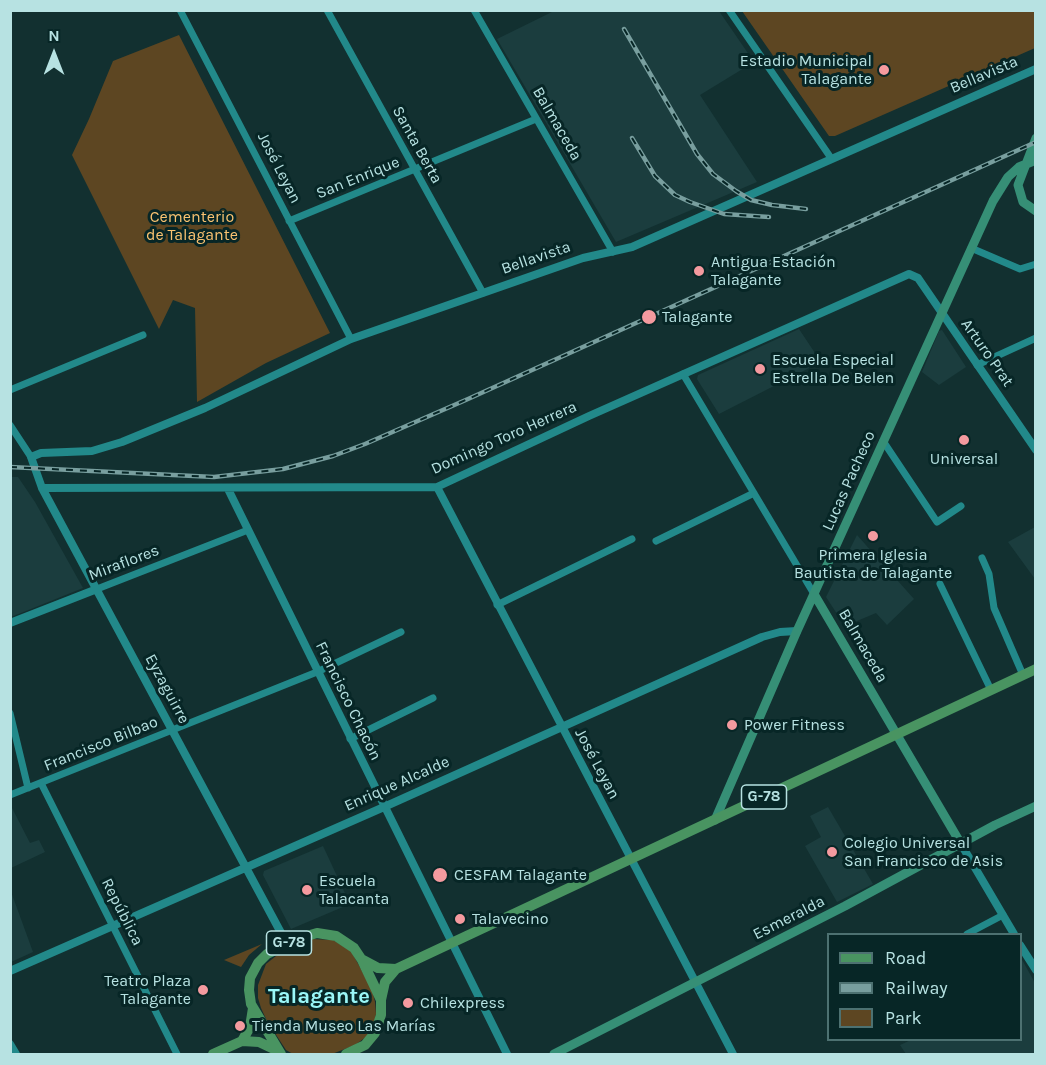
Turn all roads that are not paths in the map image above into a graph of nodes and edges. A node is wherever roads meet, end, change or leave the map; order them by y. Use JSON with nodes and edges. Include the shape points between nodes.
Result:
{"nodes":[{"id":1,"x":180,"y":10,"type":"edge"},
{"id":2,"x":327,"y":10,"type":"edge"},
{"id":3,"x":474,"y":10,"type":"edge"},
{"id":4,"x":729,"y":10,"type":"edge"},
{"id":5,"x":1035,"y":69,"type":"edge"},
{"id":6,"x":537,"y":119,"type":"junction"},
{"id":7,"x":1035,"y":138,"type":"edge"},
{"id":8,"x":831,"y":158,"type":"junction"},
{"id":9,"x":1035,"y":160,"type":"edge"},
{"id":10,"x":415,"y":169,"type":"junction"},
{"id":11,"x":1035,"y":211,"type":"edge"},
{"id":12,"x":289,"y":221,"type":"junction"},
{"id":13,"x":971,"y":248,"type":"junction"},
{"id":14,"x":613,"y":252,"type":"junction"},
{"id":15,"x":1035,"y":264,"type":"edge"},
{"id":16,"x":912,"y":274,"type":"joint"},
{"id":17,"x":483,"y":293,"type":"junction"},
{"id":18,"x":942,"y":314,"type":"junction"},
{"id":19,"x":143,"y":335,"type":"dead end"},
{"id":20,"x":1035,"y":338,"type":"edge"},
{"id":21,"x":351,"y":339,"type":"junction"},
{"id":22,"x":977,"y":365,"type":"junction"},
{"id":23,"x":684,"y":374,"type":"junction"},
{"id":24,"x":10,"y":390,"type":"edge"},
{"id":25,"x":10,"y":425,"type":"edge"},
{"id":26,"x":883,"y":441,"type":"junction"},
{"id":27,"x":1035,"y":450,"type":"edge"},
{"id":28,"x":31,"y":457,"type":"junction"},
{"id":29,"x":437,"y":487,"type":"junction"},
{"id":30,"x":42,"y":488,"type":"junction"},
{"id":31,"x":228,"y":489,"type":"junction"},
{"id":32,"x":754,"y":493,"type":"junction"},
{"id":33,"x":961,"y":506,"type":"dead end"},
{"id":34,"x":248,"y":530,"type":"junction"},
{"id":35,"x":632,"y":539,"type":"dead end"},
{"id":36,"x":656,"y":541,"type":"dead end"},
{"id":37,"x":982,"y":558,"type":"dead end"},
{"id":38,"x":940,"y":584,"type":"dead end"},
{"id":39,"x":97,"y":589,"type":"junction"},
{"id":40,"x":814,"y":594,"type":"junction"},
{"id":41,"x":497,"y":605,"type":"junction"},
{"id":42,"x":10,"y":623,"type":"edge"},
{"id":43,"x":797,"y":631,"type":"junction"},
{"id":44,"x":401,"y":633,"type":"dead end"},
{"id":45,"x":1035,"y":669,"type":"edge"},
{"id":46,"x":317,"y":672,"type":"junction"},
{"id":47,"x":1023,"y":675,"type":"junction"},
{"id":48,"x":991,"y":690,"type":"junction"},
{"id":49,"x":433,"y":698,"type":"dead end"},
{"id":50,"x":10,"y":713,"type":"edge"},
{"id":51,"x":561,"y":727,"type":"junction"},
{"id":52,"x":172,"y":730,"type":"junction"},
{"id":53,"x":897,"y":735,"type":"junction"},
{"id":54,"x":350,"y":739,"type":"junction"},
{"id":55,"x":41,"y":783,"type":"junction"},
{"id":56,"x":28,"y":788,"type":"junction"},
{"id":57,"x":10,"y":795,"type":"edge"},
{"id":58,"x":384,"y":807,"type":"junction"},
{"id":59,"x":1035,"y":809,"type":"edge"},
{"id":60,"x":715,"y":820,"type":"junction"},
{"id":61,"x":961,"y":844,"type":"junction"},
{"id":62,"x":631,"y":859,"type":"junction"},
{"id":63,"x":246,"y":868,"type":"junction"},
{"id":64,"x":1003,"y":915,"type":"junction"},
{"id":65,"x":114,"y":926,"type":"junction"},
{"id":66,"x":969,"y":933,"type":"edge"},
{"id":67,"x":1013,"y":933,"type":"edge"},
{"id":68,"x":452,"y":943,"type":"junction"},
{"id":69,"x":287,"y":944,"type":"junction"},
{"id":70,"x":1022,"y":948,"type":"edge"},
{"id":71,"x":362,"y":960,"type":"junction"},
{"id":72,"x":1035,"y":967,"type":"edge"},
{"id":73,"x":396,"y":969,"type":"junction"},
{"id":74,"x":10,"y":971,"type":"edge"},
{"id":75,"x":695,"y":982,"type":"junction"},
{"id":76,"x":381,"y":1000,"type":"junction"},
{"id":77,"x":253,"y":1008,"type":"junction"},
{"id":78,"x":242,"y":1041,"type":"junction"},
{"id":79,"x":10,"y":1044,"type":"edge"},
{"id":80,"x":280,"y":1053,"type":"edge"},
{"id":81,"x":16,"y":1054,"type":"edge"},
{"id":82,"x":177,"y":1054,"type":"edge"},
{"id":83,"x":213,"y":1054,"type":"edge"},
{"id":84,"x":347,"y":1054,"type":"edge"},
{"id":85,"x":507,"y":1054,"type":"edge"},
{"id":86,"x":554,"y":1054,"type":"edge"},
{"id":87,"x":733,"y":1054,"type":"edge"}],
"edges":[{"from":1,"to":12,"type":"street","name":"José Leyan"},
{"from":2,"to":10,"type":"street","name":"Santa Berta"},
{"from":3,"to":6,"type":"street","name":"Balmaceda"},
{"from":4,"to":8,"type":"street"},
{"from":5,"to":8,"type":"street","name":"Bellavista"},
{"from":6,"to":10,"type":"street","name":"San Enrique"},
{"from":6,"to":14,"type":"street","name":"Balmaceda"},
{"from":7,"to":11,"type":"main road","via":[[1018,190],[1023,202]]},
{"from":8,"to":14,"type":"street","name":"Bellavista"},
{"from":9,"to":13,"type":"main road","name":"Lucas Pacheco","via":[[1019,167],[1003,182]]},
{"from":10,"to":12,"type":"street","name":"San Enrique"},
{"from":10,"to":17,"type":"street","name":"Santa Berta"},
{"from":12,"to":21,"type":"street","name":"José Leyan"},
{"from":13,"to":15,"type":"street","via":[[1020,269]]},
{"from":13,"to":18,"type":"main road","name":"Lucas Pacheco"},
{"from":14,"to":17,"type":"street","name":"Bellavista","via":[[583,258]]},
{"from":16,"to":18,"type":"street","name":"Arturo Prat"},
{"from":16,"to":23,"type":"street","name":"Domingo Toro Herrera"},
{"from":17,"to":21,"type":"street","name":"Bellavista"},
{"from":18,"to":22,"type":"street","name":"Arturo Prat"},
{"from":18,"to":26,"type":"main road","name":"Lucas Pacheco"},
{"from":19,"to":24,"type":"street"},
{"from":20,"to":22,"type":"street"},
{"from":21,"to":28,"type":"street","name":"Bellavista","via":[[198,412],[138,436],[92,451],[40,453]]},
{"from":22,"to":27,"type":"street","name":"Arturo Prat"},
{"from":23,"to":29,"type":"street","name":"Domingo Toro Herrera"},
{"from":23,"to":32,"type":"street","name":"Balmaceda"},
{"from":25,"to":28,"type":"street"},
{"from":26,"to":33,"type":"street","via":[[937,522]]},
{"from":26,"to":40,"type":"main road","name":"Lucas Pacheco"},
{"from":28,"to":30,"type":"street","name":"Eyzaguirre"},
{"from":29,"to":31,"type":"street","name":"Domingo Toro Herrera"},
{"from":29,"to":41,"type":"street","name":"José Leyan"},
{"from":30,"to":31,"type":"street","name":"Domingo Toro Herrera"},
{"from":30,"to":39,"type":"street","name":"Eyzaguirre"},
{"from":31,"to":34,"type":"street","name":"Francisco Chacón"},
{"from":32,"to":36,"type":"street"},
{"from":32,"to":40,"type":"street","name":"Balmaceda"},
{"from":34,"to":39,"type":"street","name":"Miraflores"},
{"from":34,"to":46,"type":"street","name":"Francisco Chacón"},
{"from":35,"to":41,"type":"street"},
{"from":37,"to":47,"type":"street","via":[[989,574],[994,608]]},
{"from":38,"to":48,"type":"street"},
{"from":39,"to":42,"type":"street","name":"Miraflores"},
{"from":39,"to":52,"type":"street","name":"Eyzaguirre"},
{"from":40,"to":43,"type":"main road","name":"Lucas Pacheco"},
{"from":40,"to":53,"type":"main road","name":"Balmaceda"},
{"from":41,"to":51,"type":"street","name":"José Leyan"},
{"from":43,"to":51,"type":"street","name":"Enrique Alcalde","via":[[762,637]]},
{"from":43,"to":60,"type":"main road","name":"Lucas Pacheco"},
{"from":44,"to":46,"type":"street","name":"Francisco Bilbao"},
{"from":45,"to":47,"type":"main road","number":"G-78"},
{"from":46,"to":52,"type":"street","name":"Francisco Bilbao"},
{"from":46,"to":54,"type":"street","name":"Francisco Chacón"},
{"from":47,"to":48,"type":"main road","number":"G-78"},
{"from":48,"to":53,"type":"main road","number":"G-78"},
{"from":49,"to":54,"type":"street"},
{"from":50,"to":56,"type":"street"},
{"from":51,"to":58,"type":"street","name":"Enrique Alcalde"},
{"from":51,"to":62,"type":"street","name":"José Leyan"},
{"from":52,"to":55,"type":"street","name":"Francisco Bilbao"},
{"from":52,"to":63,"type":"street","name":"Eyzaguirre"},
{"from":53,"to":60,"type":"main road","number":"G-78"},
{"from":53,"to":61,"type":"main road","name":"Balmaceda"},
{"from":54,"to":58,"type":"street","name":"Francisco Chacón"},
{"from":55,"to":56,"type":"street","name":"Francisco Bilbao"},
{"from":55,"to":65,"type":"street","name":"República"},
{"from":56,"to":57,"type":"street","name":"Francisco Bilbao"},
{"from":58,"to":63,"type":"street","name":"Enrique Alcalde"},
{"from":58,"to":68,"type":"street","name":"Francisco Chacón"},
{"from":59,"to":61,"type":"main road","name":"Esmeralda"},
{"from":60,"to":62,"type":"main road","number":"G-78"},
{"from":61,"to":64,"type":"street","name":"Balmaceda"},
{"from":61,"to":75,"type":"main road","name":"Esmeralda"},
{"from":62,"to":68,"type":"main road","number":"G-78"},
{"from":62,"to":75,"type":"street","name":"José Leyan"},
{"from":63,"to":65,"type":"street","name":"Enrique Alcalde"},
{"from":63,"to":69,"type":"street","name":"Eyzaguirre"},
{"from":64,"to":66,"type":"street"},
{"from":64,"to":67,"type":"street","name":"Balmaceda"},
{"from":65,"to":74,"type":"street","name":"Enrique Alcalde"},
{"from":65,"to":82,"type":"street","name":"República"},
{"from":68,"to":73,"type":"main road","number":"G-78"},
{"from":68,"to":85,"type":"street","name":"Francisco Chacón"},
{"from":69,"to":71,"type":"main road","number":"G-78","via":[[312,934],[330,934],[348,943]]},
{"from":69,"to":77,"type":"main road","number":"G-78","via":[[267,954],[254,969],[249,990]]},
{"from":70,"to":72,"type":"street"},
{"from":71,"to":73,"type":"main road","number":"G-78","via":[[378,968]]},
{"from":71,"to":76,"type":"main road","number":"G-78"},
{"from":73,"to":76,"type":"main road","via":[[385,982]]},
{"from":75,"to":86,"type":"main road","name":"Esmeralda"},
{"from":75,"to":87,"type":"street","name":"José Leyan"},
{"from":76,"to":84,"type":"main road","via":[[375,1033],[365,1045]]},
{"from":77,"to":78,"type":"main road","number":"G-78","via":[[250,1027]]},
{"from":77,"to":80,"type":"main road","number":"G-78"},
{"from":78,"to":80,"type":"main road","number":"G-78","via":[[259,1042]]},
{"from":78,"to":83,"type":"main road"},
{"from":79,"to":81,"type":"street"}]}
